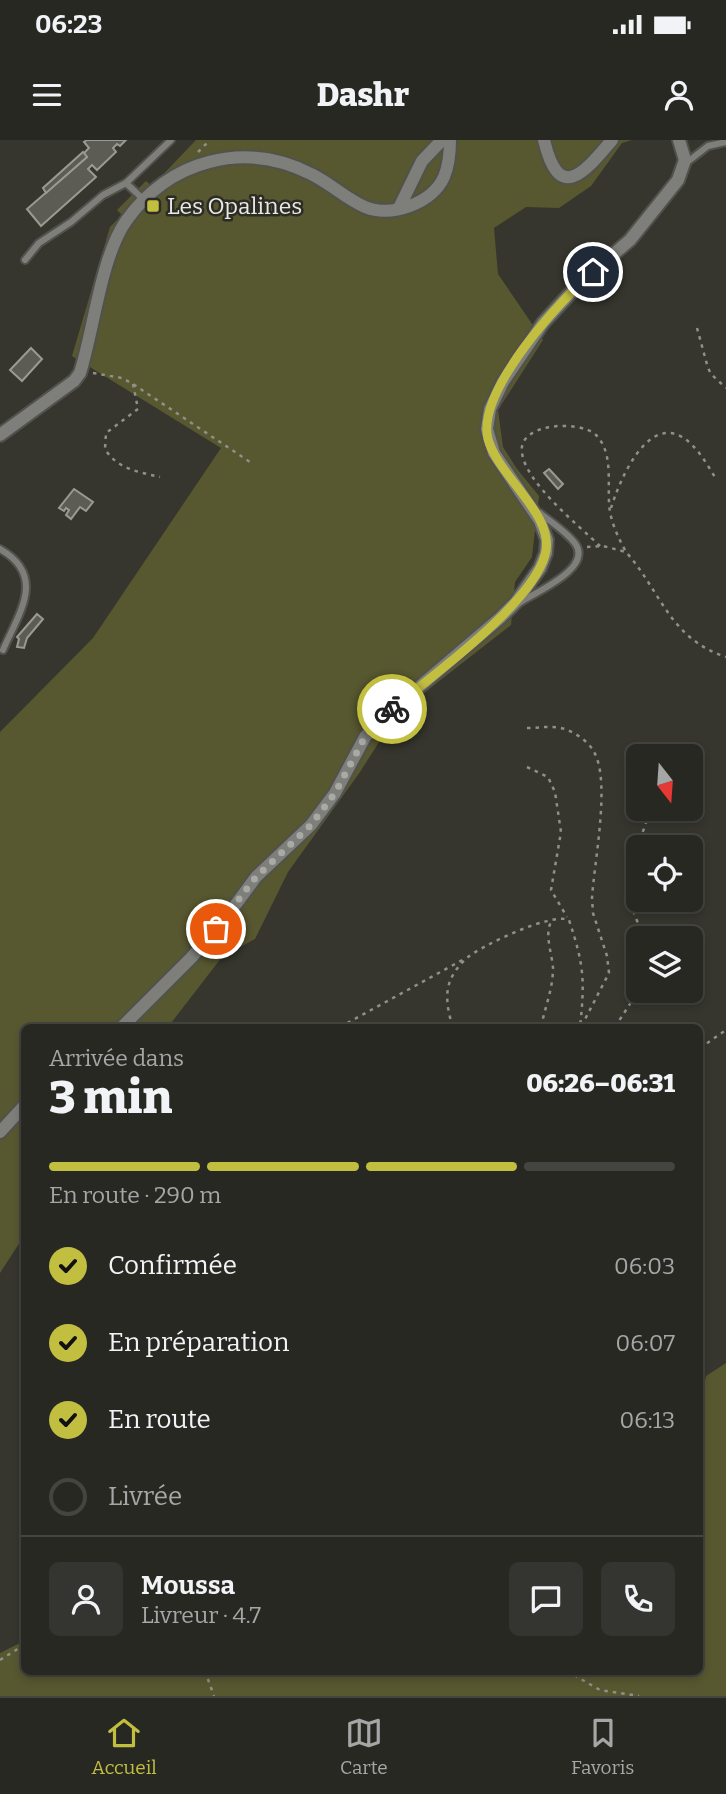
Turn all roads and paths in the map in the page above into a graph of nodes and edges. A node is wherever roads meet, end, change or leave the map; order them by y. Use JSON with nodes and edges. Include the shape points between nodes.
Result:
{"nodes":[{"id":1,"x":171,"y":140,"type":"edge"},
{"id":2,"x":442,"y":140,"type":"edge"},
{"id":3,"x":450,"y":140,"type":"edge"},
{"id":4,"x":544,"y":140,"type":"edge"},
{"id":5,"x":612,"y":140,"type":"edge"},
{"id":6,"x":679,"y":140,"type":"edge"},
{"id":7,"x":726,"y":142,"type":"edge"},
{"id":8,"x":684,"y":164,"type":"junction"},
{"id":9,"x":126,"y":183,"type":"junction"},
{"id":10,"x":144,"y":200,"type":"junction"},
{"id":11,"x":399,"y":208,"type":"junction"},
{"id":12,"x":25,"y":260,"type":"dead end"},
{"id":13,"x":697,"y":328,"type":"dead end"},
{"id":14,"x":80,"y":373,"type":"junction"},
{"id":15,"x":133,"y":384,"type":"junction"},
{"id":16,"x":726,"y":388,"type":"edge"},
{"id":17,"x":0,"y":435,"type":"edge"},
{"id":18,"x":253,"y":464,"type":"dead end"},
{"id":19,"x":160,"y":477,"type":"dead end"},
{"id":20,"x":716,"y":479,"type":"dead end"},
{"id":21,"x":527,"y":503,"type":"junction"},
{"id":22,"x":610,"y":512,"type":"junction"},
{"id":23,"x":600,"y":547,"type":"junction"},
{"id":24,"x":578,"y":548,"type":"junction"},
{"id":25,"x":0,"y":549,"type":"edge"},
{"id":26,"x":626,"y":552,"type":"junction"},
{"id":27,"x":507,"y":611,"type":"junction"},
{"id":28,"x":3,"y":650,"type":"dead end"},
{"id":29,"x":726,"y":657,"type":"edge"},
{"id":30,"x":527,"y":728,"type":"dead end"},
{"id":31,"x":527,"y":767,"type":"dead end"},
{"id":32,"x":646,"y":821,"type":"edge"},
{"id":33,"x":556,"y":917,"type":"junction"},
{"id":34,"x":569,"y":920,"type":"junction"},
{"id":35,"x":640,"y":926,"type":"edge"},
{"id":36,"x":469,"y":956,"type":"junction"},
{"id":37,"x":631,"y":1003,"type":"edge"},
{"id":38,"x":349,"y":1023,"type":"joint"},
{"id":39,"x":125,"y":1024,"type":"edge"},
{"id":40,"x":366,"y":1024,"type":"edge"},
{"id":41,"x":452,"y":1024,"type":"edge"},
{"id":42,"x":542,"y":1024,"type":"edge"},
{"id":43,"x":580,"y":1024,"type":"edge"},
{"id":44,"x":582,"y":1024,"type":"edge"},
{"id":45,"x":617,"y":1024,"type":"edge"},
{"id":46,"x":726,"y":1030,"type":"edge"},
{"id":47,"x":703,"y":1046,"type":"edge"},
{"id":48,"x":21,"y":1109,"type":"edge"},
{"id":49,"x":0,"y":1132,"type":"edge"},
{"id":50,"x":21,"y":1647,"type":"edge"},
{"id":51,"x":0,"y":1660,"type":"edge"},
{"id":52,"x":206,"y":1675,"type":"edge"},
{"id":53,"x":573,"y":1675,"type":"edge"},
{"id":54,"x":214,"y":1696,"type":"edge"},
{"id":55,"x":639,"y":1696,"type":"edge"}],
"edges":[{"from":1,"to":9,"type":"lane"},
{"from":2,"to":11,"type":"street","via":[[422,161]]},
{"from":3,"to":11,"type":"street","via":[[447,166],[437,187],[419,201]]},
{"from":4,"to":5,"type":"street","via":[[552,168],[571,177],[584,171]]},
{"from":6,"to":8,"type":"street"},
{"from":7,"to":8,"type":"lane","via":[[708,146]]},
{"from":8,"to":21,"type":"street","via":[[678,180],[640,229],[548,317],[496,393],[488,418],[489,443]]},
{"from":9,"to":10,"type":"lane"},
{"from":9,"to":12,"type":"lane","via":[[39,243]]},
{"from":10,"to":11,"type":"street","via":[[176,174],[202,163],[234,158],[298,168],[366,207]]},
{"from":10,"to":14,"type":"street","via":[[122,227],[111,251]]},
{"from":13,"to":16,"type":"path","via":[[708,368]]},
{"from":14,"to":15,"type":"path","via":[[110,375]]},
{"from":14,"to":17,"type":"street"},
{"from":15,"to":18,"type":"path"},
{"from":15,"to":19,"type":"path","via":[[138,409],[106,433],[105,449],[118,464]]},
{"from":20,"to":22,"type":"path","via":[[688,442],[679,435],[658,433],[649,439],[620,483]]},
{"from":21,"to":24,"type":"lane"},
{"from":21,"to":27,"type":"street","via":[[544,528],[546,553],[531,583]]},
{"from":22,"to":23,"type":"path","via":[[606,454],[596,435],[569,427],[544,428],[527,436],[522,451],[527,467],[555,503]]},
{"from":22,"to":26,"type":"path"},
{"from":23,"to":24,"type":"path"},
{"from":23,"to":26,"type":"path"},
{"from":24,"to":27,"type":"lane","via":[[578,561],[571,570]]},
{"from":25,"to":28,"type":"lane","via":[[20,565],[26,583],[23,607]]},
{"from":26,"to":29,"type":"path","via":[[681,630],[697,644]]},
{"from":27,"to":39,"type":"street","via":[[378,722],[311,825],[256,877],[191,958]]},
{"from":30,"to":44,"type":"path","via":[[554,727],[573,733],[594,751],[599,763],[592,898],[609,973]]},
{"from":31,"to":34,"type":"path","via":[[548,777],[555,792],[561,832],[551,890]]},
{"from":32,"to":35,"type":"path","via":[[629,884]]},
{"from":33,"to":34,"type":"path"},
{"from":33,"to":36,"type":"path"},
{"from":33,"to":42,"type":"path","via":[[549,926],[552,986]]},
{"from":34,"to":43,"type":"path","via":[[584,976]]},
{"from":36,"to":38,"type":"path"},
{"from":36,"to":41,"type":"path","via":[[449,985]]},
{"from":37,"to":45,"type":"path"},
{"from":38,"to":40,"type":"path"},
{"from":46,"to":47,"type":"path"},
{"from":48,"to":49,"type":"street"},
{"from":50,"to":51,"type":"path"},
{"from":52,"to":54,"type":"path"},
{"from":53,"to":55,"type":"path","via":[[600,1690]]}]}
